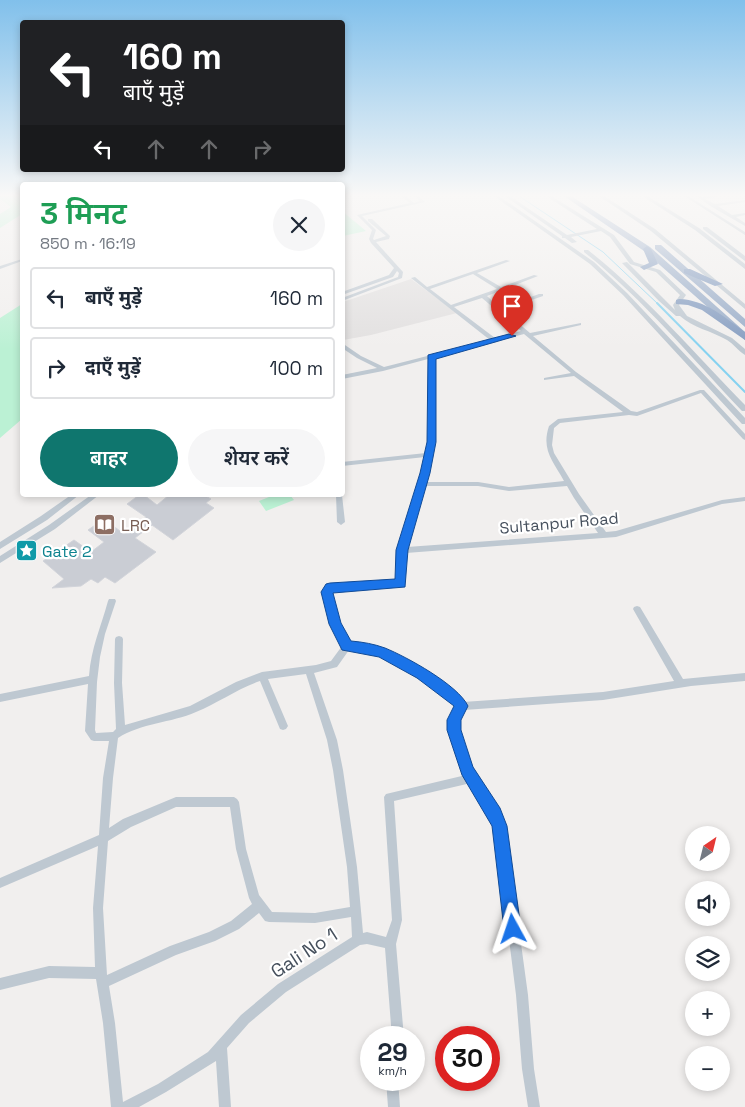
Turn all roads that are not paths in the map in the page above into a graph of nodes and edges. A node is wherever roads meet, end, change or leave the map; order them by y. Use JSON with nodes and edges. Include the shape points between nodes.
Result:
{"nodes":[{"id":1,"x":376,"y":246,"type":"edge"},
{"id":2,"x":568,"y":246,"type":"edge"},
{"id":3,"x":583,"y":246,"type":"edge"},
{"id":4,"x":616,"y":246,"type":"edge"},
{"id":5,"x":619,"y":246,"type":"edge"},
{"id":6,"x":642,"y":246,"type":"edge"},
{"id":7,"x":656,"y":246,"type":"edge"},
{"id":8,"x":673,"y":246,"type":"edge"},
{"id":9,"x":718,"y":246,"type":"edge"},
{"id":10,"x":728,"y":246,"type":"edge"},
{"id":11,"x":647,"y":249,"type":"junction"},
{"id":12,"x":745,"y":259,"type":"edge"},
{"id":13,"x":20,"y":261,"type":"edge"},
{"id":14,"x":508,"y":261,"type":"dead end"},
{"id":15,"x":20,"y":265,"type":"edge"},
{"id":16,"x":745,"y":267,"type":"edge"},
{"id":17,"x":0,"y":268,"type":"edge"},
{"id":18,"x":397,"y":268,"type":"junction"},
{"id":19,"x":644,"y":268,"type":"junction"},
{"id":20,"x":687,"y":271,"type":"junction"},
{"id":21,"x":0,"y":272,"type":"edge"},
{"id":22,"x":474,"y":273,"type":"junction"},
{"id":23,"x":634,"y":273,"type":"junction"},
{"id":24,"x":536,"y":276,"type":"dead end"},
{"id":25,"x":414,"y":278,"type":"dead end"},
{"id":26,"x":718,"y":284,"type":"junction"},
{"id":27,"x":428,"y":288,"type":"junction"},
{"id":28,"x":500,"y":289,"type":"junction"},
{"id":29,"x":345,"y":293,"type":"edge"},
{"id":30,"x":541,"y":295,"type":"dead end"},
{"id":31,"x":483,"y":296,"type":"junction"},
{"id":32,"x":345,"y":299,"type":"edge"},
{"id":33,"x":660,"y":300,"type":"junction"},
{"id":34,"x":678,"y":302,"type":"junction"},
{"id":35,"x":453,"y":306,"type":"junction"},
{"id":36,"x":745,"y":307,"type":"edge"},
{"id":37,"x":499,"y":310,"type":"junction"},
{"id":38,"x":579,"y":324,"type":"dead end"},
{"id":39,"x":745,"y":324,"type":"edge"},
{"id":40,"x":526,"y":334,"type":"junction"},
{"id":41,"x":745,"y":337,"type":"edge"},
{"id":42,"x":495,"y":341,"type":"junction"},
{"id":43,"x":345,"y":347,"type":"edge"},
{"id":44,"x":745,"y":354,"type":"edge"},
{"id":45,"x":432,"y":357,"type":"junction"},
{"id":46,"x":383,"y":369,"type":"junction"},
{"id":47,"x":575,"y":374,"type":"junction"},
{"id":48,"x":345,"y":376,"type":"edge"},
{"id":49,"x":546,"y":379,"type":"dead end"},
{"id":50,"x":745,"y":409,"type":"edge"},
{"id":51,"x":629,"y":413,"type":"junction"},
{"id":52,"x":745,"y":422,"type":"edge"},
{"id":53,"x":745,"y":438,"type":"edge"},
{"id":54,"x":428,"y":455,"type":"junction"},
{"id":55,"x":345,"y":464,"type":"edge"},
{"id":56,"x":569,"y":483,"type":"junction"},
{"id":57,"x":422,"y":484,"type":"junction"},
{"id":58,"x":73,"y":497,"type":"edge"},
{"id":59,"x":93,"y":497,"type":"edge"},
{"id":60,"x":339,"y":497,"type":"edge"},
{"id":61,"x":745,"y":499,"type":"edge"},
{"id":62,"x":341,"y":522,"type":"dead end"},
{"id":63,"x":604,"y":536,"type":"junction"},
{"id":64,"x":0,"y":546,"type":"edge"},
{"id":65,"x":402,"y":550,"type":"junction"},
{"id":66,"x":0,"y":560,"type":"edge"},
{"id":67,"x":112,"y":601,"type":"dead end"},
{"id":68,"x":637,"y":609,"type":"dead end"},
{"id":69,"x":119,"y":639,"type":"dead end"},
{"id":70,"x":347,"y":646,"type":"junction"},
{"id":71,"x":309,"y":671,"type":"junction"},
{"id":72,"x":262,"y":676,"type":"junction"},
{"id":73,"x":745,"y":677,"type":"edge"},
{"id":74,"x":93,"y":679,"type":"junction"},
{"id":75,"x":680,"y":684,"type":"junction"},
{"id":76,"x":0,"y":698,"type":"edge"},
{"id":77,"x":461,"y":706,"type":"junction"},
{"id":78,"x":282,"y":726,"type":"dead end"},
{"id":79,"x":118,"y":734,"type":"junction"},
{"id":80,"x":472,"y":778,"type":"junction"},
{"id":81,"x":103,"y":838,"type":"junction"},
{"id":82,"x":0,"y":883,"type":"edge"},
{"id":83,"x":260,"y":905,"type":"junction"},
{"id":84,"x":356,"y":911,"type":"junction"},
{"id":85,"x":358,"y":940,"type":"junction"},
{"id":86,"x":390,"y":944,"type":"junction"},
{"id":87,"x":101,"y":978,"type":"junction"},
{"id":88,"x":0,"y":984,"type":"edge"},
{"id":89,"x":397,"y":1026,"type":"edge"},
{"id":90,"x":221,"y":1046,"type":"junction"},
{"id":91,"x":393,"y":1091,"type":"edge"},
{"id":92,"x":117,"y":1107,"type":"edge"},
{"id":93,"x":126,"y":1107,"type":"edge"},
{"id":94,"x":225,"y":1107,"type":"edge"},
{"id":95,"x":394,"y":1107,"type":"edge"},
{"id":96,"x":534,"y":1107,"type":"edge"}],
"edges":[{"from":1,"to":18,"type":"street"},
{"from":2,"to":52,"type":"street","via":[[624,294]]},
{"from":3,"to":50,"type":"street","via":[[638,296]]},
{"from":4,"to":23,"type":"street","via":[[621,258]]},
{"from":5,"to":19,"type":"street","via":[[632,264]]},
{"from":6,"to":11,"type":"highway"},
{"from":7,"to":20,"type":"highway"},
{"from":8,"to":26,"type":"street"},
{"from":9,"to":16,"type":"street"},
{"from":10,"to":12,"type":"street"},
{"from":11,"to":19,"type":"highway","via":[[654,264]]},
{"from":11,"to":41,"type":"highway"},
{"from":13,"to":17,"type":"street"},
{"from":14,"to":22,"type":"street"},
{"from":15,"to":21,"type":"street"},
{"from":18,"to":29,"type":"street","via":[[391,276]]},
{"from":18,"to":32,"type":"street","via":[[401,273],[395,282]]},
{"from":19,"to":23,"type":"street","via":[[636,269]]},
{"from":19,"to":34,"type":"street","via":[[660,273],[682,293],[683,298]]},
{"from":20,"to":26,"type":"highway"},
{"from":20,"to":39,"type":"highway"},
{"from":22,"to":27,"type":"street"},
{"from":22,"to":28,"type":"street"},
{"from":23,"to":33,"type":"street"},
{"from":24,"to":28,"type":"street"},
{"from":25,"to":27,"type":"street"},
{"from":26,"to":36,"type":"street"},
{"from":27,"to":35,"type":"street"},
{"from":28,"to":31,"type":"street"},
{"from":30,"to":37,"type":"street"},
{"from":31,"to":35,"type":"street"},
{"from":31,"to":37,"type":"street"},
{"from":33,"to":34,"type":"street"},
{"from":33,"to":44,"type":"street","via":[[690,323],[726,340]]},
{"from":34,"to":41,"type":"highway","via":[[707,309]]},
{"from":34,"to":44,"type":"street","via":[[676,307],[686,317],[730,339]]},
{"from":35,"to":42,"type":"street"},
{"from":37,"to":40,"type":"street"},
{"from":38,"to":40,"type":"street"},
{"from":40,"to":42,"type":"street"},
{"from":40,"to":47,"type":"street"},
{"from":42,"to":45,"type":"street"},
{"from":43,"to":46,"type":"street"},
{"from":45,"to":46,"type":"street"},
{"from":45,"to":54,"type":"street"},
{"from":46,"to":48,"type":"street"},
{"from":47,"to":49,"type":"street"},
{"from":47,"to":51,"type":"street"},
{"from":51,"to":53,"type":"street","via":[[637,414],[702,392]]},
{"from":51,"to":56,"type":"street","via":[[552,423],[549,449]]},
{"from":54,"to":55,"type":"street"},
{"from":54,"to":57,"type":"street"},
{"from":56,"to":57,"type":"street","via":[[509,489],[478,484]]},
{"from":56,"to":63,"type":"street"},
{"from":57,"to":65,"type":"street"},
{"from":58,"to":64,"type":"street"},
{"from":59,"to":66,"type":"street"},
{"from":60,"to":62,"type":"street"},
{"from":61,"to":63,"type":"street","name":"Sultanpur Road","via":[[722,502]]},
{"from":63,"to":65,"type":"street","name":"Sultanpur Road"},
{"from":65,"to":70,"type":"street","via":[[402,581],[398,585],[327,589],[335,624]]},
{"from":67,"to":74,"type":"street","via":[[101,634]]},
{"from":68,"to":75,"type":"street"},
{"from":69,"to":79,"type":"street"},
{"from":70,"to":71,"type":"street","via":[[334,664]]},
{"from":70,"to":77,"type":"street","via":[[383,653],[422,674]]},
{"from":71,"to":72,"type":"street"},
{"from":71,"to":84,"type":"street","via":[[335,753]]},
{"from":72,"to":78,"type":"street"},
{"from":72,"to":79,"type":"street","via":[[240,683],[186,712]]},
{"from":73,"to":75,"type":"street"},
{"from":74,"to":76,"type":"street"},
{"from":74,"to":79,"type":"street","via":[[91,734],[98,738]]},
{"from":75,"to":77,"type":"street","via":[[604,696]]},
{"from":77,"to":80,"type":"street","via":[[453,725]]},
{"from":79,"to":81,"type":"street"},
{"from":80,"to":86,"type":"street","via":[[389,797],[398,920]]},
{"from":80,"to":96,"type":"street","via":[[500,826]]},
{"from":81,"to":82,"type":"street"},
{"from":81,"to":83,"type":"street","via":[[127,823],[176,802],[234,802],[241,849],[254,898]]},
{"from":81,"to":87,"type":"street","via":[[98,908]]},
{"from":83,"to":84,"type":"street","via":[[269,917],[315,918]]},
{"from":83,"to":87,"type":"street","via":[[235,925],[211,937]]},
{"from":84,"to":85,"type":"street"},
{"from":85,"to":86,"type":"street","name":"Gali No 1","via":[[367,938]]},
{"from":85,"to":90,"type":"street","name":"Gali No 1","via":[[282,988],[245,1019]]},
{"from":86,"to":89,"type":"street"},
{"from":87,"to":88,"type":"street","via":[[49,972]]},
{"from":87,"to":92,"type":"street"},
{"from":90,"to":93,"type":"street","name":"Gali No 1","via":[[212,1056]]},
{"from":90,"to":94,"type":"street"},
{"from":91,"to":95,"type":"street"}]}
